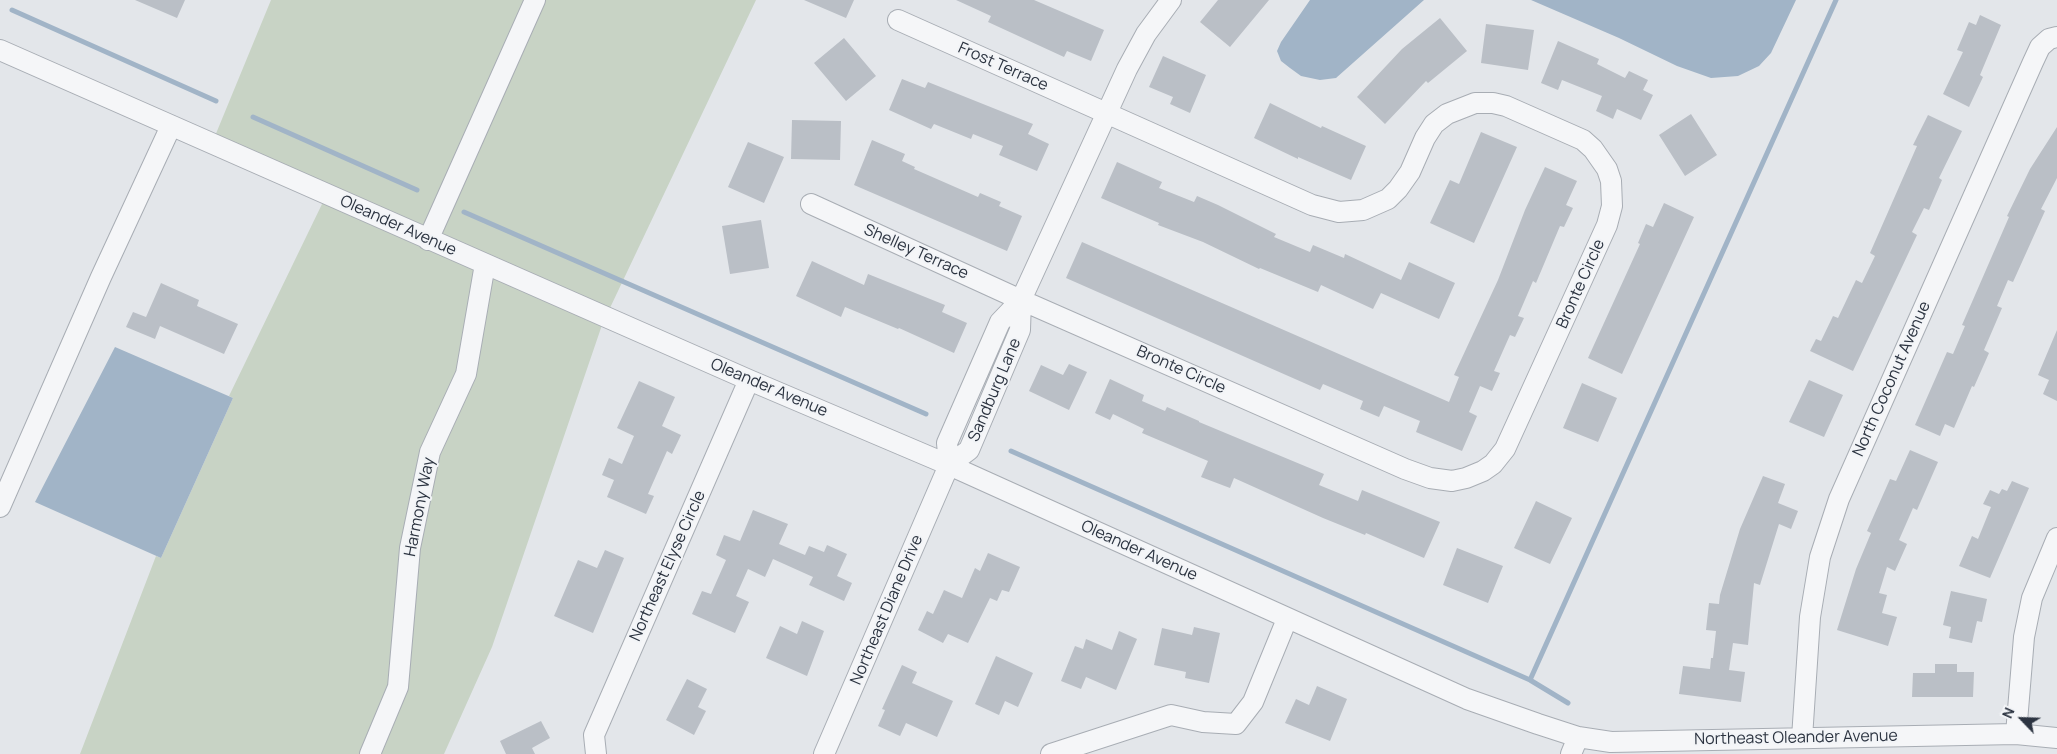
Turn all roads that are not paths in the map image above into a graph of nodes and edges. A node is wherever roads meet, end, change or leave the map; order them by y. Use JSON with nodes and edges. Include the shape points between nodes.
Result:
{"nodes":[{"id":1,"x":535,"y":0,"type":"edge"},
{"id":2,"x":1171,"y":0,"type":"edge"},
{"id":3,"x":898,"y":20,"type":"dead end"},
{"id":4,"x":2053,"y":38,"type":"edge"},
{"id":5,"x":0,"y":50,"type":"edge"},
{"id":6,"x":1107,"y":114,"type":"junction"},
{"id":7,"x":171,"y":126,"type":"junction"},
{"id":8,"x":811,"y":204,"type":"dead end"},
{"id":9,"x":428,"y":240,"type":"junction"},
{"id":10,"x":484,"y":264,"type":"junction"},
{"id":11,"x":1021,"y":300,"type":"junction"},
{"id":12,"x":750,"y":380,"type":"junction"},
{"id":13,"x":949,"y":465,"type":"junction"},
{"id":14,"x":0,"y":507,"type":"edge"},
{"id":15,"x":2057,"y":538,"type":"edge"},
{"id":16,"x":1287,"y":619,"type":"junction"},
{"id":17,"x":1538,"y":724,"type":"joint"},
{"id":18,"x":2016,"y":734,"type":"junction"},
{"id":19,"x":1802,"y":738,"type":"junction"},
{"id":20,"x":2057,"y":738,"type":"edge"},
{"id":21,"x":1575,"y":745,"type":"edge"},
{"id":22,"x":370,"y":754,"type":"edge"},
{"id":23,"x":596,"y":754,"type":"edge"},
{"id":24,"x":824,"y":754,"type":"edge"},
{"id":25,"x":1051,"y":754,"type":"edge"}],
"edges":[{"from":1,"to":9,"type":"street"},
{"from":2,"to":6,"type":"street","name":"Sandburg Lane","via":[[1146,34]]},
{"from":3,"to":6,"type":"street","name":"Frost Terrace"},
{"from":4,"to":19,"type":"street","name":"North Coconut Avenue","via":[[2040,47],[2033,62],[1839,499],[1820,557],[1810,618]]},
{"from":5,"to":7,"type":"street","name":"Oleander Avenue"},
{"from":6,"to":11,"type":"street","name":"Sandburg Lane"},
{"from":6,"to":11,"type":"street","name":"Bronte Circle","via":[[1312,205],[1350,212],[1388,199],[1410,172],[1434,124],[1447,114],[1475,103],[1493,103],[1584,140],[1607,169],[1612,206],[1607,225],[1505,450],[1484,471],[1452,481],[1430,478],[1405,469]]},
{"from":7,"to":9,"type":"street","name":"Oleander Avenue"},
{"from":7,"to":14,"type":"street"},
{"from":8,"to":11,"type":"street","name":"Shelley Terrace"},
{"from":9,"to":10,"type":"street","name":"Oleander Avenue"},
{"from":10,"to":12,"type":"street","name":"Oleander Avenue"},
{"from":10,"to":22,"type":"street","name":"Harmony Way","via":[[466,374],[430,452],[410,548],[398,686]]},
{"from":11,"to":13,"type":"street","name":"Sandburg Lane","via":[[996,330],[947,443]]},
{"from":12,"to":13,"type":"street","name":"Oleander Avenue"},
{"from":12,"to":23,"type":"street","name":"Northeast Elyse Circle","via":[[594,735]]},
{"from":13,"to":16,"type":"street","name":"Oleander Avenue"},
{"from":13,"to":24,"type":"street","name":"Northeast Diane Drive"},
{"from":15,"to":18,"type":"street","via":[[2032,598],[2025,630]]},
{"from":16,"to":17,"type":"street","name":"Oleander Avenue","via":[[1467,699]]},
{"from":16,"to":25,"type":"street","via":[[1253,702],[1236,724],[1203,722],[1171,715]]},
{"from":17,"to":21,"type":"street","name":"Northeast Oleander Avenue"},
{"from":18,"to":19,"type":"street","name":"Northeast Oleander Avenue"},
{"from":18,"to":20,"type":"street","name":"Northeast Oleander Avenue"},
{"from":19,"to":21,"type":"street","name":"Northeast Oleander Avenue"}]}
